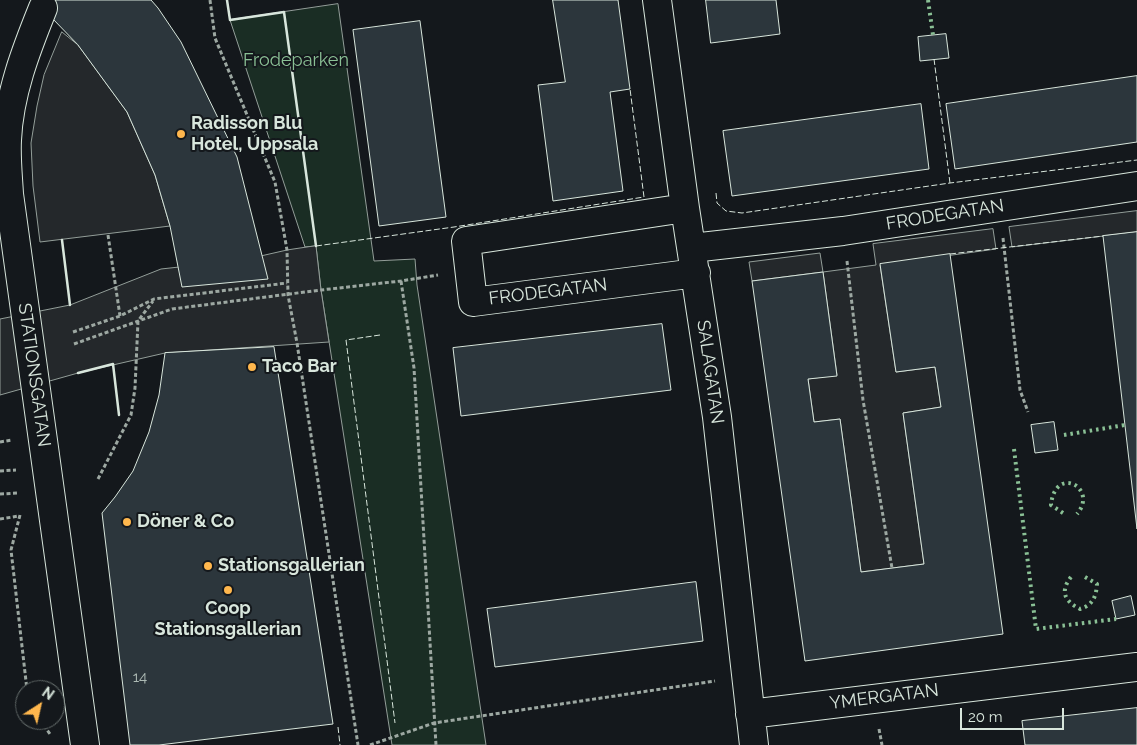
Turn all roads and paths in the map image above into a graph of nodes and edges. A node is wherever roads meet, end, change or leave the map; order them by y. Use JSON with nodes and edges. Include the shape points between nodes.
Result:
{"nodes":[{"id":1,"x":210,"y":0,"type":"edge"},
{"id":2,"x":657,"y":0,"type":"edge"},
{"id":3,"x":43,"y":8,"type":"dead end"},
{"id":4,"x":1137,"y":186,"type":"edge"},
{"id":5,"x":998,"y":207,"type":"junction"},
{"id":6,"x":685,"y":208,"type":"junction"},
{"id":7,"x":843,"y":231,"type":"junction"},
{"id":8,"x":108,"y":235,"type":"dead end"},
{"id":9,"x":694,"y":261,"type":"junction"},
{"id":10,"x":287,"y":283,"type":"junction"},
{"id":11,"x":288,"y":295,"type":"junction"},
{"id":12,"x":154,"y":299,"type":"junction"},
{"id":13,"x":120,"y":316,"type":"junction"},
{"id":14,"x":138,"y":321,"type":"junction"},
{"id":15,"x":73,"y":332,"type":"dead end"},
{"id":16,"x":74,"y":344,"type":"dead end"},
{"id":17,"x":1028,"y":412,"type":"dead end"},
{"id":18,"x":15,"y":440,"type":"dead end"},
{"id":19,"x":0,"y":442,"type":"edge"},
{"id":20,"x":0,"y":471,"type":"edge"},
{"id":21,"x":20,"y":477,"type":"dead end"},
{"id":22,"x":98,"y":479,"type":"dead end"},
{"id":23,"x":0,"y":494,"type":"edge"},
{"id":24,"x":22,"y":497,"type":"dead end"},
{"id":25,"x":21,"y":509,"type":"dead end"},
{"id":26,"x":19,"y":516,"type":"junction"},
{"id":27,"x":0,"y":518,"type":"edge"},
{"id":28,"x":892,"y":568,"type":"dead end"},
{"id":29,"x":1137,"y":667,"type":"edge"},
{"id":30,"x":26,"y":680,"type":"edge"},
{"id":31,"x":750,"y":714,"type":"junction"},
{"id":32,"x":434,"y":723,"type":"junction"},
{"id":33,"x":47,"y":730,"type":"edge"},
{"id":34,"x":51,"y":740,"type":"dead end"},
{"id":35,"x":85,"y":745,"type":"edge"},
{"id":36,"x":358,"y":745,"type":"edge"},
{"id":37,"x":370,"y":745,"type":"edge"},
{"id":38,"x":436,"y":745,"type":"edge"},
{"id":39,"x":754,"y":745,"type":"edge"}],
"edges":[{"from":1,"to":10,"type":"path","via":[[214,38],[275,182],[287,250]]},
{"from":2,"to":6,"type":"street","name":"SALAGATAN"},
{"from":3,"to":35,"type":"street","name":"STATIONSGATAN","via":[[24,56],[13,100],[7,140],[9,194]]},
{"from":4,"to":5,"type":"street","name":"FRODEGATAN"},
{"from":5,"to":7,"type":"street","name":"FRODEGATAN"},
{"from":5,"to":17,"type":"path","via":[[1020,390]]},
{"from":6,"to":9,"type":"street","name":"SALAGATAN"},
{"from":6,"to":9,"type":"street","name":"FRODEGATAN","via":[[466,241],[473,302]]},
{"from":7,"to":9,"type":"street","name":"FRODEGATAN"},
{"from":7,"to":28,"type":"path","via":[[863,400]]},
{"from":8,"to":13,"type":"path"},
{"from":9,"to":31,"type":"street","name":"SALAGATAN","via":[[717,416]]},
{"from":10,"to":11,"type":"path"},
{"from":10,"to":12,"type":"path"},
{"from":11,"to":14,"type":"path","via":[[172,309]]},
{"from":11,"to":32,"type":"path","via":[[401,281],[414,368]]},
{"from":11,"to":36,"type":"path"},
{"from":12,"to":13,"type":"path"},
{"from":12,"to":14,"type":"path"},
{"from":13,"to":15,"type":"path"},
{"from":14,"to":16,"type":"path"},
{"from":14,"to":22,"type":"path","via":[[131,415]]},
{"from":18,"to":19,"type":"path"},
{"from":20,"to":21,"type":"path","via":[[19,469]]},
{"from":23,"to":24,"type":"path","via":[[21,492]]},
{"from":25,"to":26,"type":"path"},
{"from":26,"to":27,"type":"path"},
{"from":26,"to":30,"type":"path","via":[[10,550]]},
{"from":29,"to":31,"type":"street","name":"YMERGATAN"},
{"from":31,"to":32,"type":"path","via":[[723,680]]},
{"from":31,"to":39,"type":"street","name":"SALAGATAN"},
{"from":32,"to":37,"type":"path"},
{"from":32,"to":38,"type":"path"},
{"from":33,"to":34,"type":"path"}]}
